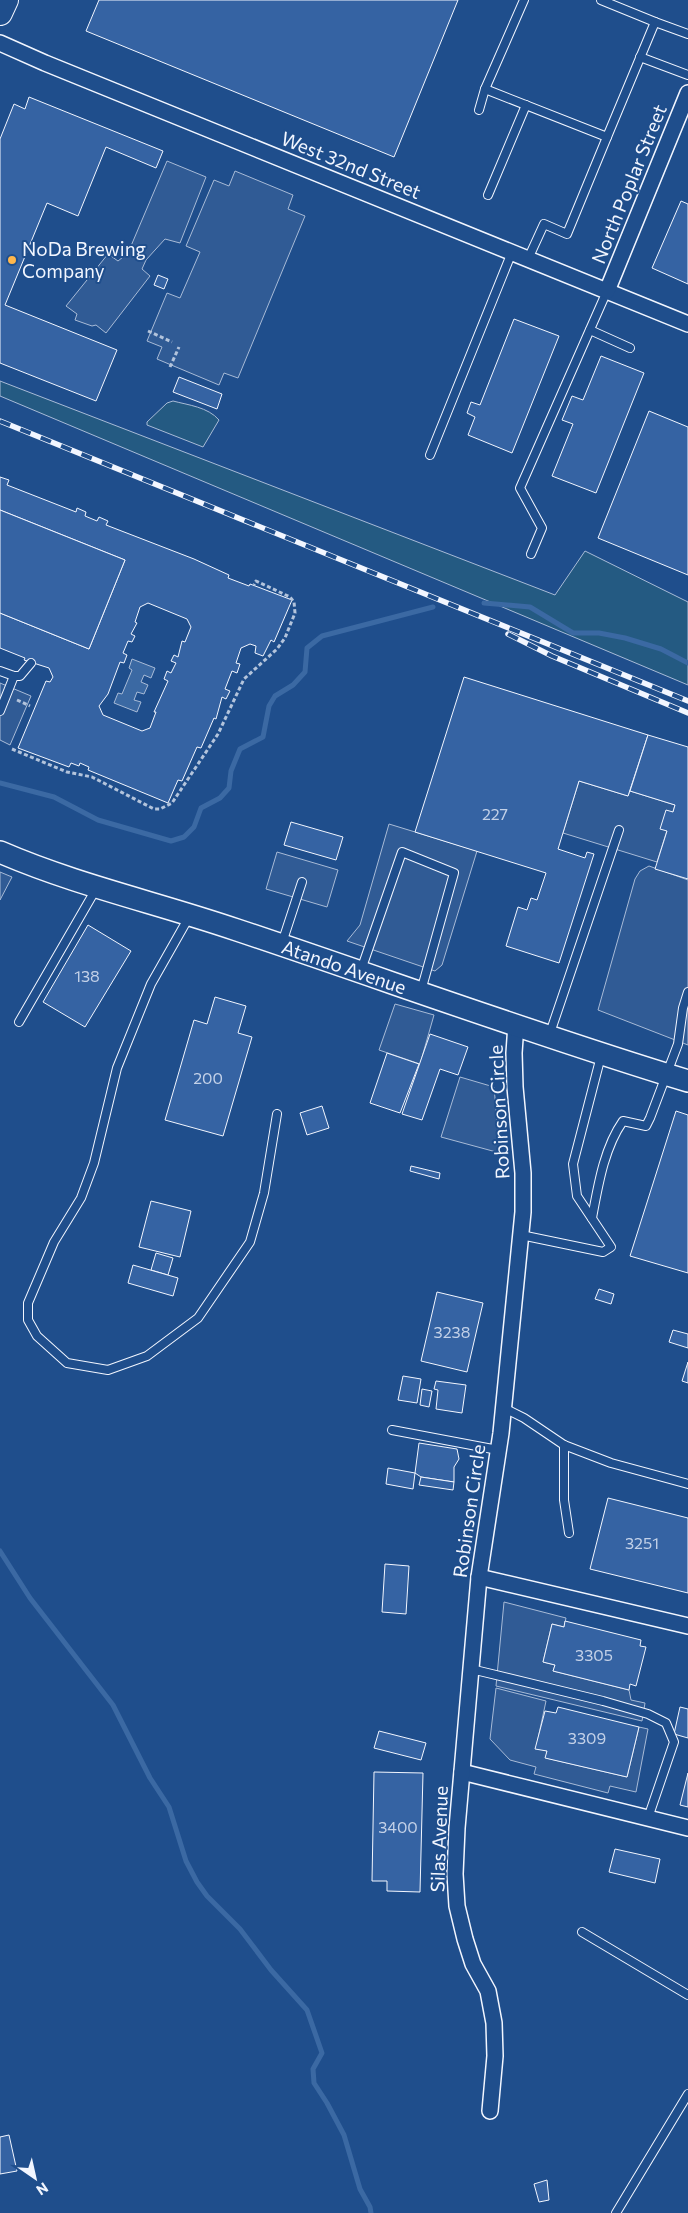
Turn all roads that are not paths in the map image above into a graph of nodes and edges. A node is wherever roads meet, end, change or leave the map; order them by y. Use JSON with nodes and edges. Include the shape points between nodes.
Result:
{"nodes":[{"id":1,"x":6,"y":0,"type":"edge"},
{"id":2,"x":524,"y":0,"type":"edge"},
{"id":3,"x":601,"y":0,"type":"edge"},
{"id":4,"x":0,"y":13,"type":"edge"},
{"id":5,"x":654,"y":22,"type":"junction"},
{"id":6,"x":688,"y":34,"type":"edge"},
{"id":7,"x":0,"y":43,"type":"edge"},
{"id":8,"x":640,"y":57,"type":"junction"},
{"id":9,"x":688,"y":75,"type":"edge"},
{"id":10,"x":485,"y":90,"type":"junction"},
{"id":11,"x":686,"y":103,"type":"edge"},
{"id":12,"x":526,"y":106,"type":"junction"},
{"id":13,"x":479,"y":110,"type":"dead end"},
{"id":14,"x":607,"y":137,"type":"junction"},
{"id":15,"x":488,"y":195,"type":"dead end"},
{"id":16,"x":512,"y":252,"type":"junction"},
{"id":17,"x":528,"y":259,"type":"junction"},
{"id":18,"x":607,"y":291,"type":"junction"},
{"id":19,"x":688,"y":324,"type":"edge"},
{"id":20,"x":590,"y":330,"type":"junction"},
{"id":21,"x":630,"y":348,"type":"dead end"},
{"id":22,"x":430,"y":455,"type":"dead end"},
{"id":23,"x":531,"y":554,"type":"dead end"},
{"id":24,"x":31,"y":663,"type":"dead end"},
{"id":25,"x":0,"y":671,"type":"edge"},
{"id":26,"x":14,"y":676,"type":"junction"},
{"id":27,"x":0,"y":711,"type":"edge"},
{"id":28,"x":619,"y":830,"type":"dead end"},
{"id":29,"x":0,"y":852,"type":"edge"},
{"id":30,"x":302,"y":882,"type":"dead end"},
{"id":31,"x":97,"y":887,"type":"junction"},
{"id":32,"x":190,"y":915,"type":"junction"},
{"id":33,"x":281,"y":945,"type":"junction"},
{"id":34,"x":361,"y":972,"type":"junction"},
{"id":35,"x":688,"y":992,"type":"edge"},
{"id":36,"x":420,"y":993,"type":"junction"},
{"id":37,"x":19,"y":1022,"type":"dead end"},
{"id":38,"x":516,"y":1024,"type":"junction"},
{"id":39,"x":550,"y":1036,"type":"junction"},
{"id":40,"x":601,"y":1054,"type":"junction"},
{"id":41,"x":666,"y":1075,"type":"junction"},
{"id":42,"x":688,"y":1081,"type":"edge"},
{"id":43,"x":277,"y":1114,"type":"dead end"},
{"id":44,"x":592,"y":1218,"type":"junction"},
{"id":45,"x":521,"y":1235,"type":"junction"},
{"id":46,"x":504,"y":1408,"type":"junction"},
{"id":47,"x":392,"y":1430,"type":"dead end"},
{"id":48,"x":564,"y":1445,"type":"junction"},
{"id":49,"x":498,"y":1450,"type":"junction"},
{"id":50,"x":688,"y":1484,"type":"edge"},
{"id":51,"x":569,"y":1533,"type":"dead end"},
{"id":52,"x":480,"y":1577,"type":"junction"},
{"id":53,"x":688,"y":1626,"type":"edge"},
{"id":54,"x":471,"y":1669,"type":"junction"},
{"id":55,"x":462,"y":1772,"type":"junction"},
{"id":56,"x":648,"y":1818,"type":"junction"},
{"id":57,"x":688,"y":1828,"type":"edge"},
{"id":58,"x":582,"y":1932,"type":"dead end"},
{"id":59,"x":688,"y":1995,"type":"edge"},
{"id":60,"x":688,"y":2094,"type":"edge"},
{"id":61,"x":490,"y":2111,"type":"dead end"},
{"id":62,"x":616,"y":2213,"type":"edge"}],
"edges":[{"from":1,"to":4,"type":"main road"},
{"from":2,"to":10,"type":"lane"},
{"from":3,"to":5,"type":"lane"},
{"from":5,"to":6,"type":"lane"},
{"from":5,"to":8,"type":"lane"},
{"from":7,"to":16,"type":"street","name":"West 32nd Street"},
{"from":8,"to":9,"type":"lane"},
{"from":8,"to":14,"type":"lane"},
{"from":10,"to":12,"type":"lane"},
{"from":10,"to":13,"type":"lane"},
{"from":11,"to":18,"type":"street","name":"North Poplar Street"},
{"from":12,"to":14,"type":"lane"},
{"from":12,"to":15,"type":"lane"},
{"from":14,"to":17,"type":"lane","via":[[567,234],[544,224]]},
{"from":16,"to":17,"type":"street","name":"West 32nd Street"},
{"from":16,"to":22,"type":"lane"},
{"from":17,"to":18,"type":"street","name":"West 32nd Street"},
{"from":18,"to":19,"type":"street","name":"West 32nd Street"},
{"from":18,"to":20,"type":"lane"},
{"from":20,"to":21,"type":"lane"},
{"from":20,"to":23,"type":"lane","via":[[520,488],[542,528]]},
{"from":24,"to":26,"type":"lane","via":[[20,676]]},
{"from":25,"to":26,"type":"lane"},
{"from":26,"to":27,"type":"lane"},
{"from":28,"to":39,"type":"lane"},
{"from":29,"to":31,"type":"main road","name":"Atando Avenue"},
{"from":30,"to":33,"type":"lane"},
{"from":31,"to":32,"type":"main road","name":"Atando Avenue"},
{"from":31,"to":37,"type":"lane"},
{"from":32,"to":33,"type":"main road","name":"Atando Avenue"},
{"from":32,"to":43,"type":"lane","via":[[151,984],[117,1068],[94,1163],[81,1198],[54,1242],[28,1302],[28,1320],[37,1336],[67,1363],[108,1370],[147,1356],[198,1318],[250,1242],[264,1193]]},
{"from":33,"to":34,"type":"main road","name":"Atando Avenue"},
{"from":34,"to":36,"type":"main road","name":"Atando Avenue"},
{"from":34,"to":36,"type":"lane","via":[[402,852],[454,873]]},
{"from":35,"to":41,"type":"lane","via":[[678,1044]]},
{"from":36,"to":38,"type":"main road","name":"Atando Avenue"},
{"from":38,"to":39,"type":"main road","name":"Atando Avenue"},
{"from":38,"to":45,"type":"street","name":"Robinson Circle","via":[[515,1088],[523,1173]]},
{"from":39,"to":40,"type":"main road","name":"Atando Avenue"},
{"from":40,"to":41,"type":"main road","name":"Atando Avenue"},
{"from":40,"to":44,"type":"lane","via":[[573,1164],[576,1196]]},
{"from":41,"to":42,"type":"main road","name":"Atando Avenue"},
{"from":41,"to":44,"type":"lane","via":[[646,1126],[623,1121],[614,1134]]},
{"from":44,"to":45,"type":"lane","via":[[611,1247],[603,1252]]},
{"from":45,"to":46,"type":"street","name":"Robinson Circle"},
{"from":46,"to":48,"type":"lane"},
{"from":46,"to":49,"type":"street","name":"Robinson Circle"},
{"from":47,"to":49,"type":"lane"},
{"from":48,"to":50,"type":"lane","via":[[611,1463]]},
{"from":48,"to":51,"type":"lane","via":[[564,1500]]},
{"from":49,"to":52,"type":"street","name":"Robinson Circle"},
{"from":52,"to":53,"type":"street"},
{"from":52,"to":54,"type":"street","name":"Robinson Circle"},
{"from":54,"to":55,"type":"street","name":"Robinson Circle"},
{"from":54,"to":56,"type":"lane","via":[[603,1701],[648,1714],[666,1723],[674,1742]]},
{"from":55,"to":56,"type":"street"},
{"from":55,"to":61,"type":"street","name":"Silas Avenue","via":[[456,1856],[457,1906],[473,1964],[491,2000],[495,2056]]},
{"from":56,"to":57,"type":"street"},
{"from":58,"to":59,"type":"lane"},
{"from":60,"to":62,"type":"lane"}]}
